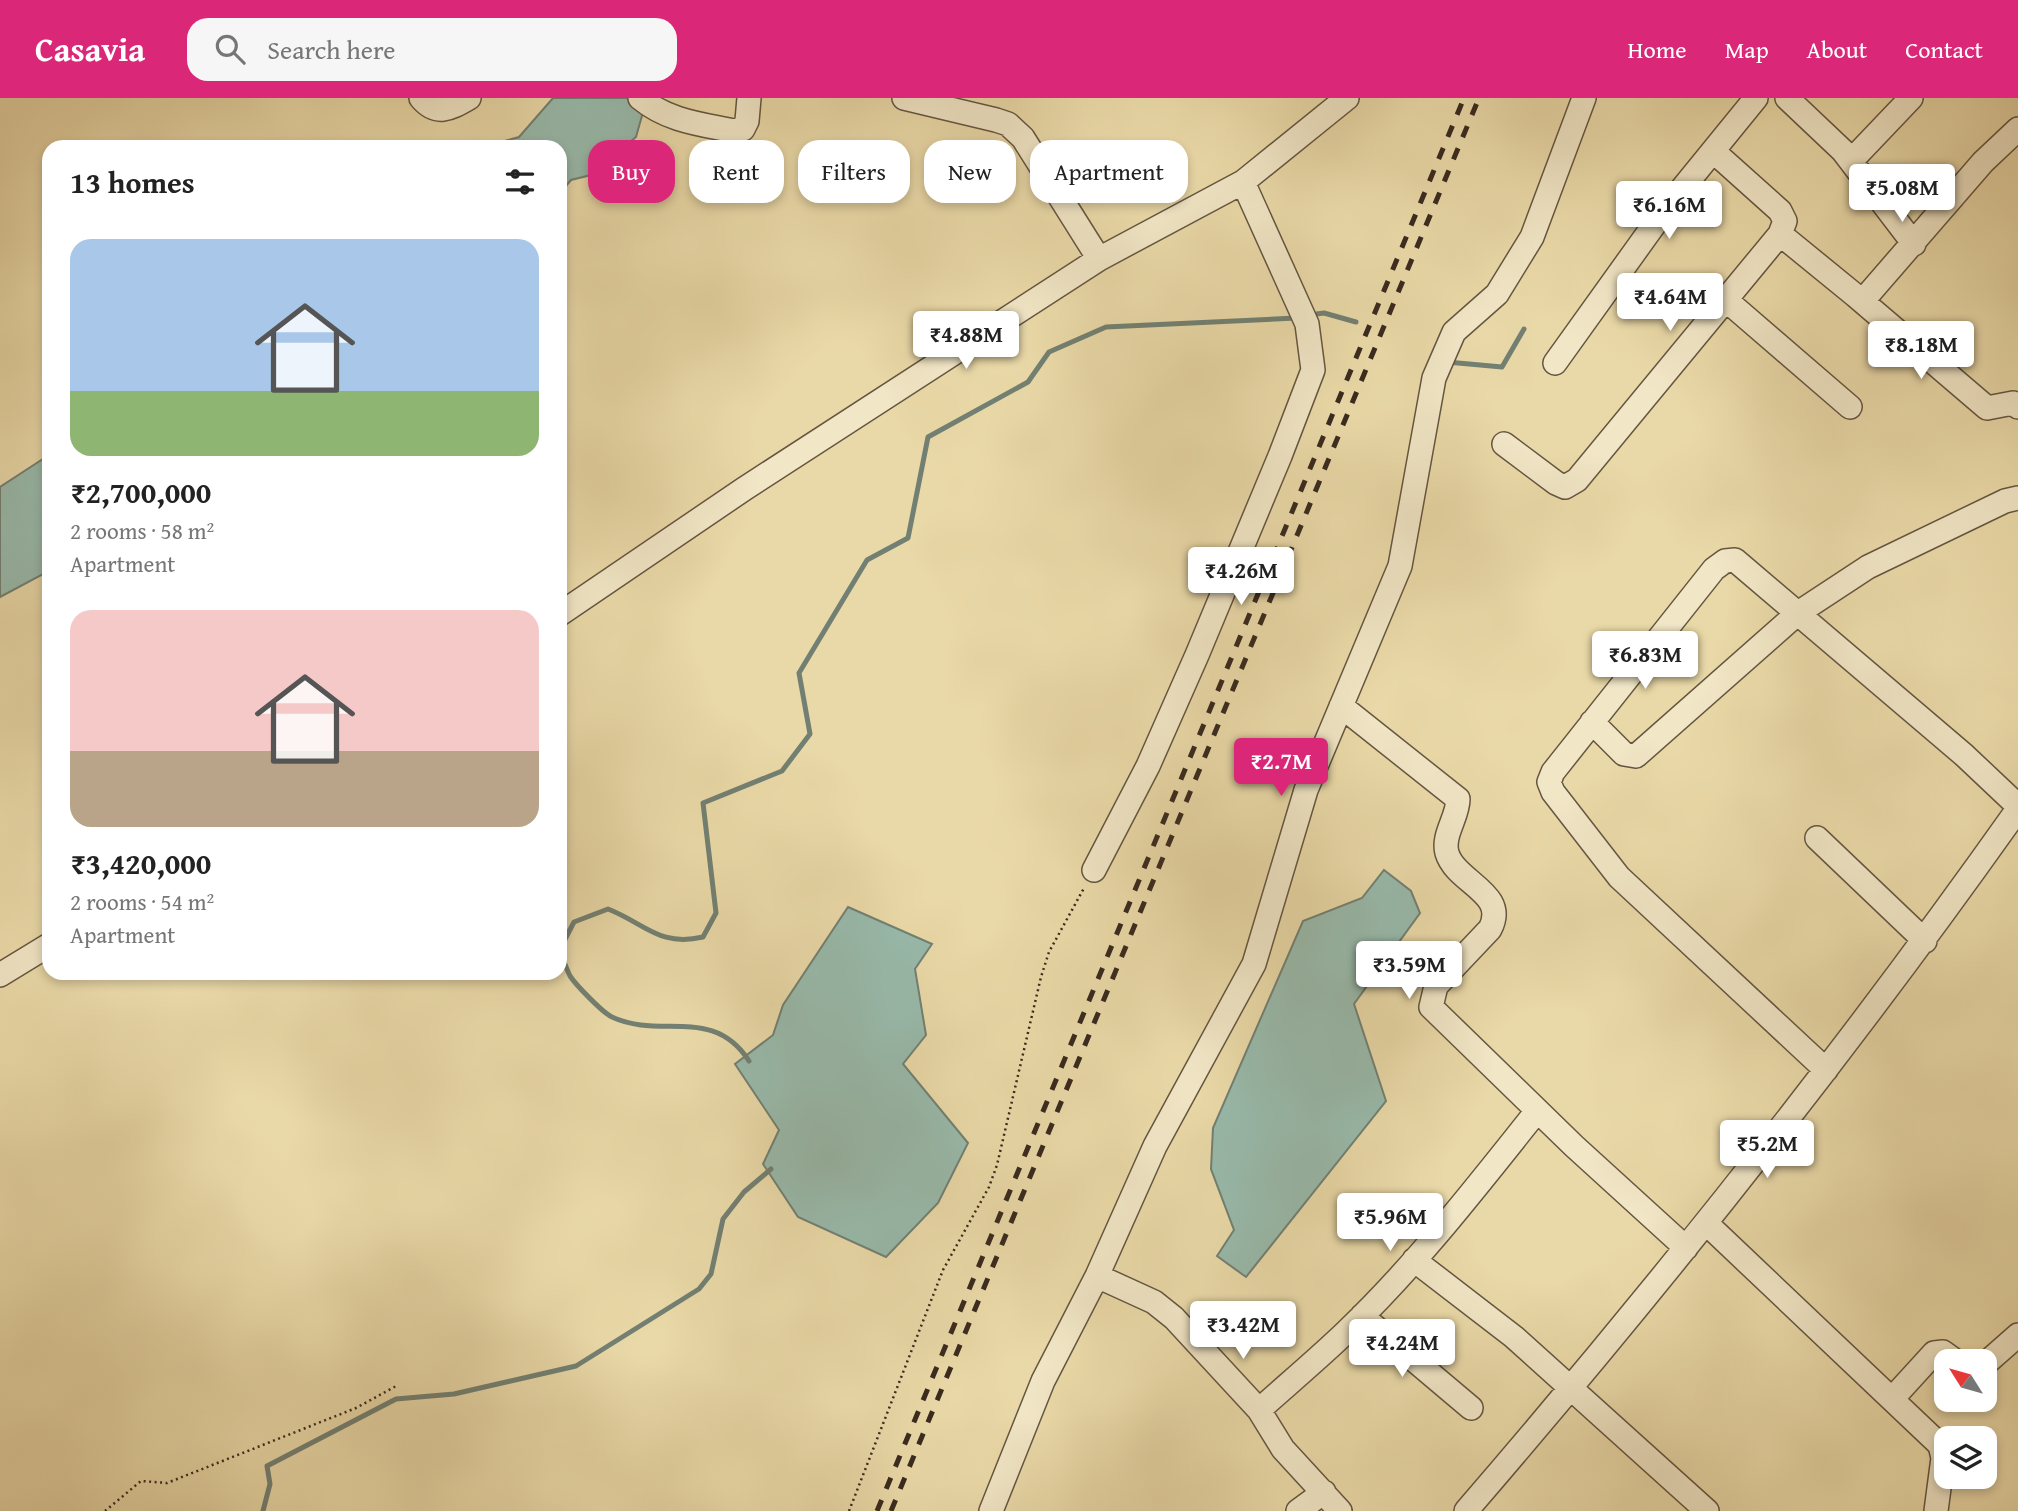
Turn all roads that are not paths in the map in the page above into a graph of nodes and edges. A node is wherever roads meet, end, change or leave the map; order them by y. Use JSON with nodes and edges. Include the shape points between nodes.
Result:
{"nodes":[{"id":1,"x":421,"y":98,"type":"edge"},
{"id":2,"x":470,"y":98,"type":"edge"},
{"id":3,"x":749,"y":98,"type":"edge"},
{"id":4,"x":904,"y":98,"type":"edge"},
{"id":5,"x":1347,"y":98,"type":"edge"},
{"id":6,"x":1584,"y":98,"type":"edge"},
{"id":7,"x":1756,"y":98,"type":"edge"},
{"id":8,"x":1787,"y":98,"type":"edge"},
{"id":9,"x":1911,"y":98,"type":"edge"},
{"id":10,"x":646,"y":103,"type":"edge"},
{"id":11,"x":2018,"y":129,"type":"edge"},
{"id":12,"x":1713,"y":151,"type":"junction"},
{"id":13,"x":1851,"y":161,"type":"junction"},
{"id":14,"x":1243,"y":182,"type":"junction"},
{"id":15,"x":1780,"y":234,"type":"junction"},
{"id":16,"x":1914,"y":244,"type":"junction"},
{"id":17,"x":1099,"y":259,"type":"junction"},
{"id":18,"x":1856,"y":296,"type":"junction"},
{"id":19,"x":1726,"y":300,"type":"junction"},
{"id":20,"x":1555,"y":363,"type":"dead end"},
{"id":21,"x":1850,"y":407,"type":"dead end"},
{"id":22,"x":2018,"y":407,"type":"edge"},
{"id":23,"x":1504,"y":444,"type":"dead end"},
{"id":24,"x":2018,"y":498,"type":"edge"},
{"id":25,"x":567,"y":609,"type":"edge"},
{"id":26,"x":1798,"y":613,"type":"junction"},
{"id":27,"x":1341,"y":706,"type":"junction"},
{"id":28,"x":1592,"y":722,"type":"junction"},
{"id":29,"x":2018,"y":808,"type":"edge"},
{"id":30,"x":1817,"y":838,"type":"dead end"},
{"id":31,"x":1094,"y":870,"type":"road end"},
{"id":32,"x":1925,"y":941,"type":"junction"},
{"id":33,"x":42,"y":949,"type":"edge"},
{"id":34,"x":0,"y":975,"type":"edge"},
{"id":35,"x":1826,"y":1070,"type":"junction"},
{"id":36,"x":1537,"y":1111,"type":"junction"},
{"id":37,"x":1706,"y":1223,"type":"junction"},
{"id":38,"x":1686,"y":1248,"type":"junction"},
{"id":39,"x":1414,"y":1260,"type":"junction"},
{"id":40,"x":1097,"y":1276,"type":"junction"},
{"id":41,"x":1362,"y":1316,"type":"junction"},
{"id":42,"x":2018,"y":1335,"type":"edge"},
{"id":43,"x":1934,"y":1353,"type":"edge"},
{"id":44,"x":1997,"y":1354,"type":"edge"},
{"id":45,"x":1573,"y":1387,"type":"junction"},
{"id":46,"x":1892,"y":1399,"type":"junction"},
{"id":47,"x":1471,"y":1408,"type":"dead end"},
{"id":48,"x":1259,"y":1410,"type":"junction"},
{"id":49,"x":1324,"y":1492,"type":"junction"},
{"id":50,"x":1703,"y":1509,"type":"edge"},
{"id":51,"x":991,"y":1511,"type":"edge"},
{"id":52,"x":1298,"y":1511,"type":"edge"},
{"id":53,"x":1340,"y":1511,"type":"edge"},
{"id":54,"x":1466,"y":1511,"type":"edge"},
{"id":55,"x":1936,"y":1511,"type":"edge"}],
"edges":[{"from":1,"to":2,"type":"street","via":[[441,111]]},
{"from":3,"to":10,"type":"street","via":[[747,121],[743,129],[734,131],[675,119]]},
{"from":4,"to":17,"type":"street","via":[[1008,124],[1023,138]]},
{"from":5,"to":14,"type":"street"},
{"from":6,"to":27,"type":"street","via":[[1532,237],[1497,294],[1454,332],[1434,378],[1400,566]]},
{"from":7,"to":12,"type":"street"},
{"from":8,"to":13,"type":"street"},
{"from":9,"to":13,"type":"street"},
{"from":11,"to":16,"type":"street","via":[[1983,162]]},
{"from":12,"to":15,"type":"street","via":[[1780,211],[1785,221]]},
{"from":12,"to":20,"type":"street"},
{"from":13,"to":16,"type":"street"},
{"from":14,"to":17,"type":"street"},
{"from":14,"to":31,"type":"street","via":[[1303,315],[1312,370],[1148,766]]},
{"from":15,"to":18,"type":"street"},
{"from":15,"to":19,"type":"street"},
{"from":16,"to":18,"type":"street","via":[[1866,297]]},
{"from":17,"to":25,"type":"street","via":[[755,481]]},
{"from":18,"to":22,"type":"street","via":[[1987,408],[2013,403]]},
{"from":19,"to":21,"type":"street"},
{"from":19,"to":23,"type":"street","via":[[1577,480],[1566,487],[1556,483]]},
{"from":24,"to":26,"type":"street","via":[[1868,567]]},
{"from":26,"to":28,"type":"street","via":[[1636,756],[1624,754]]},
{"from":26,"to":28,"type":"street","via":[[1735,560],[1725,561]]},
{"from":26,"to":29,"type":"street","via":[[1964,755]]},
{"from":27,"to":36,"type":"street","via":[[1458,799],[1446,850],[1451,862],[1490,900],[1496,919],[1436,986],[1431,1007]]},
{"from":27,"to":40,"type":"street","via":[[1306,790],[1254,964],[1159,1138]]},
{"from":28,"to":35,"type":"street","via":[[1553,772],[1549,782],[1553,792],[1619,877]]},
{"from":29,"to":32,"type":"street"},
{"from":30,"to":32,"type":"street"},
{"from":32,"to":35,"type":"street"},
{"from":33,"to":34,"type":"street"},
{"from":35,"to":37,"type":"street"},
{"from":36,"to":38,"type":"street"},
{"from":36,"to":39,"type":"street"},
{"from":37,"to":38,"type":"street"},
{"from":37,"to":46,"type":"street"},
{"from":38,"to":45,"type":"street"},
{"from":39,"to":41,"type":"street"},
{"from":39,"to":45,"type":"street"},
{"from":40,"to":48,"type":"street","via":[[1154,1302],[1174,1318]]},
{"from":40,"to":51,"type":"street","via":[[1043,1381]]},
{"from":41,"to":47,"type":"street"},
{"from":41,"to":48,"type":"street"},
{"from":42,"to":44,"type":"street"},
{"from":43,"to":46,"type":"street"},
{"from":45,"to":50,"type":"street"},
{"from":45,"to":54,"type":"street"},
{"from":46,"to":55,"type":"street","via":[[1940,1445],[1943,1458]]},
{"from":48,"to":49,"type":"street","via":[[1283,1449]]},
{"from":49,"to":52,"type":"street"},
{"from":49,"to":53,"type":"street"}]}
